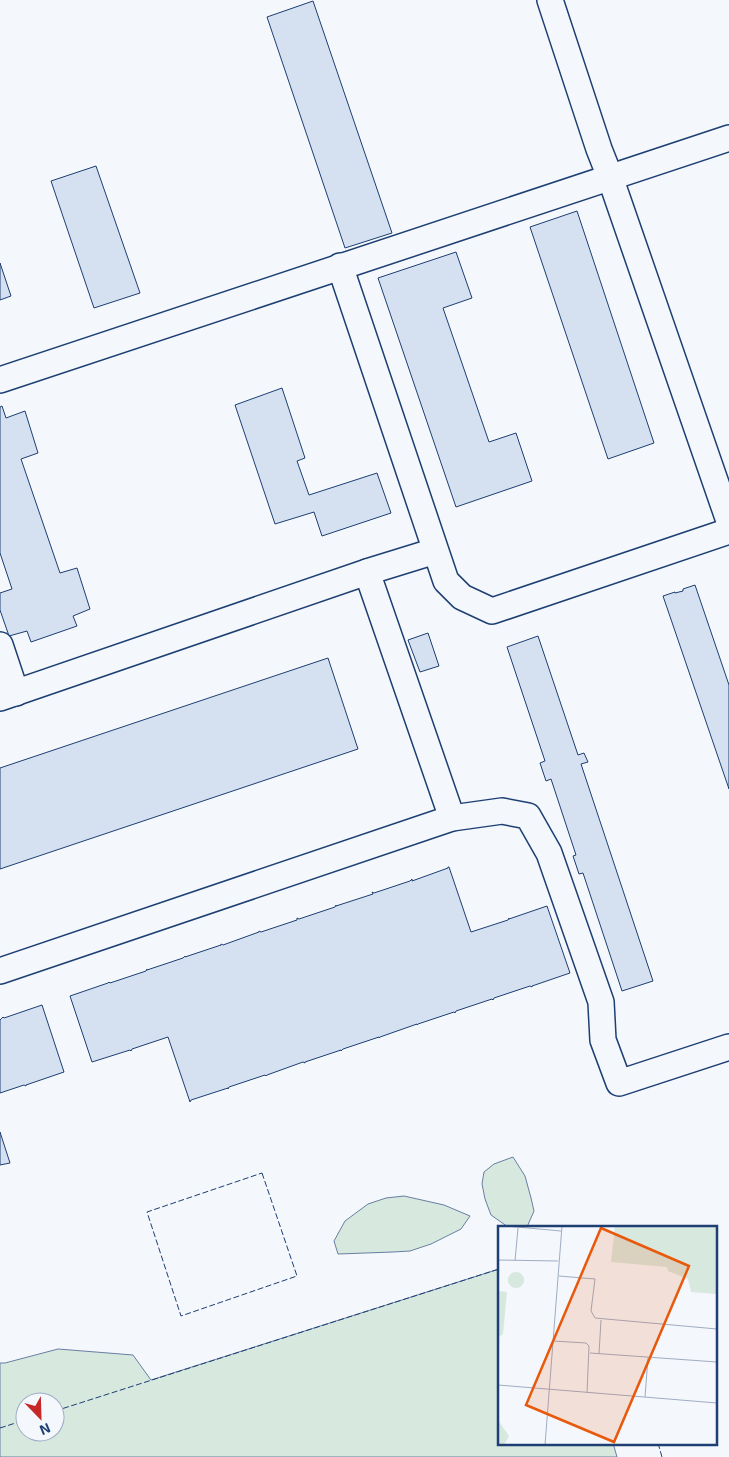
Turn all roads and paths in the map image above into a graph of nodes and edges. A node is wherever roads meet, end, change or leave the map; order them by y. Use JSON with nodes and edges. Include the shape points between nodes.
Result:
{"nodes":[{"id":1,"x":550,"y":0,"type":"edge"},
{"id":2,"x":729,"y":138,"type":"edge"},
{"id":3,"x":610,"y":177,"type":"junction"},
{"id":4,"x":340,"y":266,"type":"junction"},
{"id":5,"x":0,"y":380,"type":"edge"},
{"id":6,"x":729,"y":521,"type":"edge"},
{"id":7,"x":729,"y":531,"type":"edge"},
{"id":8,"x":436,"y":551,"type":"junction"},
{"id":9,"x":367,"y":572,"type":"junction"},
{"id":10,"x":0,"y":645,"type":"edge"},
{"id":11,"x":8,"y":696,"type":"edge"},
{"id":12,"x":452,"y":818,"type":"junction"},
{"id":13,"x":0,"y":971,"type":"edge"},
{"id":14,"x":729,"y":1047,"type":"edge"}],
"edges":[{"from":1,"to":3,"type":"lane"},
{"from":2,"to":3,"type":"lane"},
{"from":3,"to":4,"type":"lane"},
{"from":3,"to":6,"type":"lane"},
{"from":4,"to":5,"type":"lane"},
{"from":4,"to":8,"type":"lane"},
{"from":7,"to":8,"type":"lane","via":[[492,611],[462,597],[446,581]]},
{"from":8,"to":9,"type":"lane"},
{"from":9,"to":11,"type":"lane"},
{"from":9,"to":12,"type":"lane"},
{"from":10,"to":11,"type":"lane"},
{"from":12,"to":13,"type":"lane"},
{"from":12,"to":14,"type":"lane","via":[[502,811],[528,816],[549,852],[598,993],[603,1040],[619,1083]]}]}
